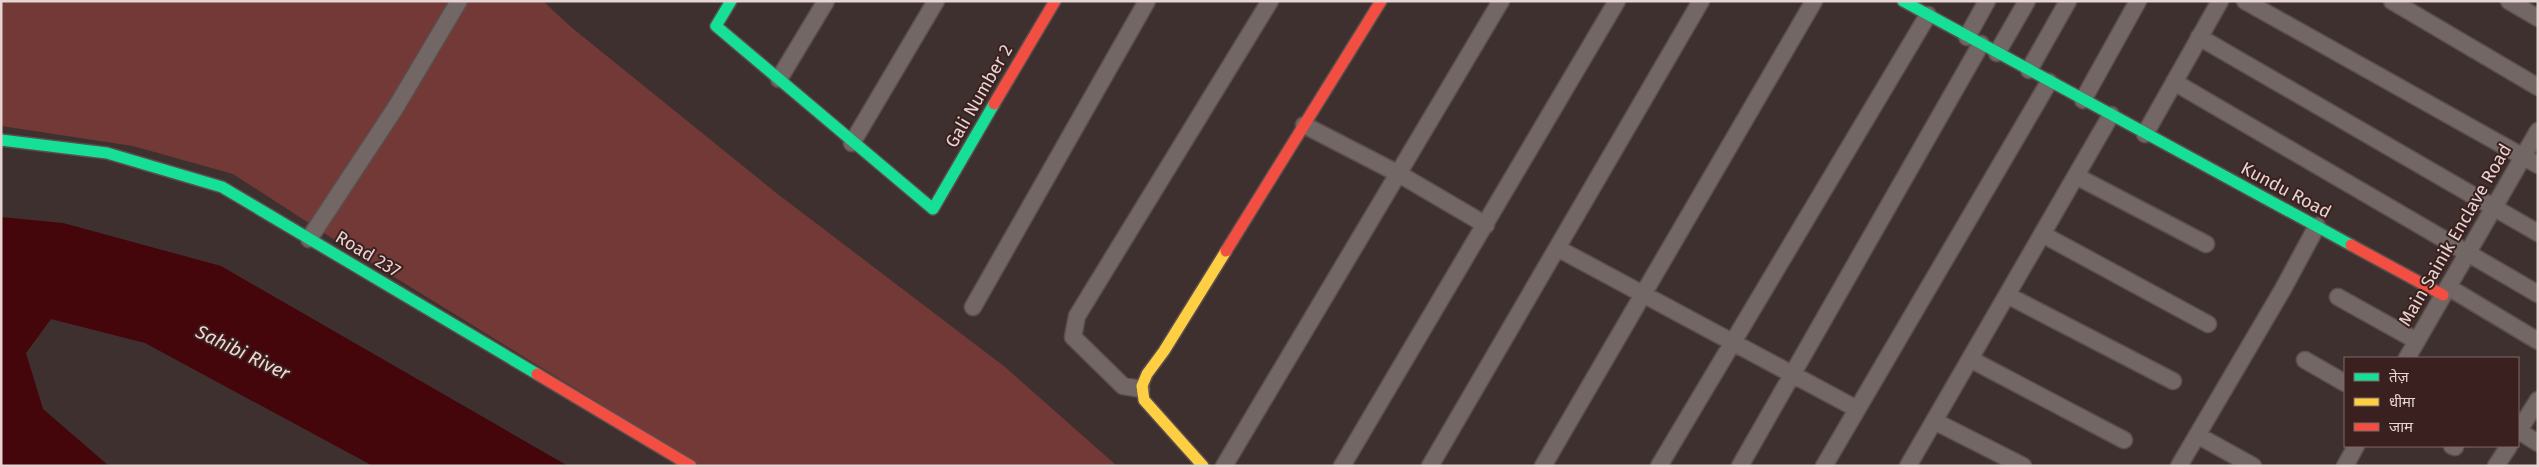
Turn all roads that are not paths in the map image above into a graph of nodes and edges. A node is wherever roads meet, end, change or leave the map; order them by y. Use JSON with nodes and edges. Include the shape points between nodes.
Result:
{"nodes":[{"id":1,"x":459,"y":1,"type":"edge"},
{"id":2,"x":731,"y":1,"type":"edge"},
{"id":3,"x":826,"y":1,"type":"edge"},
{"id":4,"x":936,"y":1,"type":"edge"},
{"id":5,"x":1054,"y":1,"type":"edge"},
{"id":6,"x":1147,"y":1,"type":"edge"},
{"id":7,"x":1270,"y":1,"type":"edge"},
{"id":8,"x":1380,"y":1,"type":"edge"},
{"id":9,"x":1501,"y":1,"type":"edge"},
{"id":10,"x":1617,"y":1,"type":"edge"},
{"id":11,"x":1701,"y":1,"type":"edge"},
{"id":12,"x":1814,"y":1,"type":"edge"},
{"id":13,"x":1987,"y":1,"type":"edge"},
{"id":14,"x":2027,"y":1,"type":"edge"},
{"id":15,"x":2068,"y":1,"type":"edge"},
{"id":16,"x":2138,"y":1,"type":"edge"},
{"id":17,"x":2220,"y":1,"type":"edge"},
{"id":18,"x":2245,"y":1,"type":"edge"},
{"id":19,"x":2392,"y":1,"type":"edge"},
{"id":20,"x":2509,"y":1,"type":"edge"},
{"id":21,"x":1908,"y":2,"type":"edge"},
{"id":22,"x":1928,"y":15,"type":"junction"},
{"id":23,"x":2538,"y":18,"type":"edge"},
{"id":24,"x":2199,"y":37,"type":"junction"},
{"id":25,"x":1974,"y":40,"type":"junction"},
{"id":26,"x":1998,"y":53,"type":"junction"},
{"id":27,"x":2028,"y":70,"type":"junction"},
{"id":28,"x":779,"y":79,"type":"junction"},
{"id":29,"x":2049,"y":82,"type":"junction"},
{"id":30,"x":2174,"y":82,"type":"junction"},
{"id":31,"x":2538,"y":87,"type":"edge"},
{"id":32,"x":2083,"y":100,"type":"junction"},
{"id":33,"x":2111,"y":115,"type":"junction"},
{"id":34,"x":1304,"y":125,"type":"junction"},
{"id":35,"x":2538,"y":131,"type":"edge"},
{"id":36,"x":2145,"y":134,"type":"junction"},
{"id":37,"x":1,"y":140,"type":"edge"},
{"id":38,"x":852,"y":143,"type":"junction"},
{"id":39,"x":2523,"y":157,"type":"junction"},
{"id":40,"x":2538,"y":164,"type":"edge"},
{"id":41,"x":1399,"y":174,"type":"junction"},
{"id":42,"x":2076,"y":176,"type":"junction"},
{"id":43,"x":2494,"y":207,"type":"junction"},
{"id":44,"x":1486,"y":225,"type":"junction"},
{"id":45,"x":2317,"y":226,"type":"junction"},
{"id":46,"x":2538,"y":233,"type":"edge"},
{"id":47,"x":2042,"y":234,"type":"junction"},
{"id":48,"x":309,"y":239,"type":"junction"},
{"id":49,"x":2206,"y":244,"type":"dead end"},
{"id":50,"x":1557,"y":248,"type":"junction"},
{"id":51,"x":2468,"y":252,"type":"junction"},
{"id":52,"x":2446,"y":291,"type":"junction"},
{"id":53,"x":2538,"y":294,"type":"edge"},
{"id":54,"x":1642,"y":295,"type":"junction"},
{"id":55,"x":2007,"y":296,"type":"junction"},
{"id":56,"x":2338,"y":297,"type":"dead end"},
{"id":57,"x":973,"y":307,"type":"dead end"},
{"id":58,"x":2208,"y":324,"type":"dead end"},
{"id":59,"x":2417,"y":341,"type":"junction"},
{"id":60,"x":2538,"y":341,"type":"edge"},
{"id":61,"x":1732,"y":343,"type":"junction"},
{"id":62,"x":2408,"y":357,"type":"edge"},
{"id":63,"x":1970,"y":359,"type":"junction"},
{"id":64,"x":2305,"y":360,"type":"dead end"},
{"id":65,"x":1793,"y":374,"type":"junction"},
{"id":66,"x":2173,"y":381,"type":"dead end"},
{"id":67,"x":2344,"y":382,"type":"edge"},
{"id":68,"x":1141,"y":389,"type":"junction"},
{"id":69,"x":2538,"y":400,"type":"edge"},
{"id":70,"x":1857,"y":409,"type":"junction"},
{"id":71,"x":1934,"y":421,"type":"junction"},
{"id":72,"x":2519,"y":430,"type":"edge"},
{"id":73,"x":2519,"y":433,"type":"edge"},
{"id":74,"x":2197,"y":435,"type":"junction"},
{"id":75,"x":2124,"y":440,"type":"dead end"},
{"id":76,"x":2538,"y":444,"type":"edge"},
{"id":77,"x":2355,"y":447,"type":"edge"},
{"id":78,"x":2508,"y":447,"type":"edge"},
{"id":79,"x":691,"y":466,"type":"edge"},
{"id":80,"x":1203,"y":466,"type":"edge"},
{"id":81,"x":1224,"y":466,"type":"edge"},
{"id":82,"x":1342,"y":466,"type":"edge"},
{"id":83,"x":1430,"y":466,"type":"edge"},
{"id":84,"x":1543,"y":466,"type":"edge"},
{"id":85,"x":1659,"y":466,"type":"edge"},
{"id":86,"x":1740,"y":466,"type":"edge"},
{"id":87,"x":1824,"y":466,"type":"edge"},
{"id":88,"x":1908,"y":466,"type":"edge"},
{"id":89,"x":2023,"y":466,"type":"edge"},
{"id":90,"x":2179,"y":466,"type":"edge"},
{"id":91,"x":2253,"y":466,"type":"edge"},
{"id":92,"x":2344,"y":466,"type":"edge"},
{"id":93,"x":2496,"y":466,"type":"edge"}],
"edges":[{"from":1,"to":48,"type":"street","via":[[396,107]]},
{"from":2,"to":28,"type":"street","via":[[716,26]]},
{"from":3,"to":28,"type":"street"},
{"from":4,"to":38,"type":"street"},
{"from":5,"to":38,"type":"street","name":"Gali Number 2","via":[[934,209]]},
{"from":6,"to":57,"type":"street"},
{"from":7,"to":68,"type":"street","via":[[1077,316],[1073,337],[1123,386]]},
{"from":8,"to":34,"type":"street"},
{"from":9,"to":41,"type":"street"},
{"from":10,"to":44,"type":"street"},
{"from":11,"to":50,"type":"street"},
{"from":12,"to":54,"type":"street"},
{"from":13,"to":25,"type":"street"},
{"from":14,"to":26,"type":"street"},
{"from":15,"to":27,"type":"street"},
{"from":16,"to":32,"type":"street"},
{"from":17,"to":24,"type":"street"},
{"from":18,"to":39,"type":"street"},
{"from":19,"to":31,"type":"street"},
{"from":20,"to":23,"type":"street"},
{"from":21,"to":22,"type":"street","name":"Kundu Road"},
{"from":22,"to":25,"type":"street","name":"Kundu Road"},
{"from":22,"to":61,"type":"street"},
{"from":24,"to":30,"type":"street"},
{"from":24,"to":43,"type":"street"},
{"from":25,"to":26,"type":"street","name":"Kundu Road"},
{"from":25,"to":65,"type":"street"},
{"from":26,"to":27,"type":"street","name":"Kundu Road"},
{"from":27,"to":29,"type":"street","name":"Kundu Road"},
{"from":28,"to":38,"type":"street"},
{"from":29,"to":32,"type":"street","name":"Kundu Road"},
{"from":29,"to":70,"type":"street"},
{"from":30,"to":36,"type":"street"},
{"from":30,"to":51,"type":"street"},
{"from":32,"to":33,"type":"street","name":"Kundu Road"},
{"from":33,"to":36,"type":"street","name":"Kundu Road"},
{"from":33,"to":42,"type":"street"},
{"from":34,"to":41,"type":"street"},
{"from":34,"to":68,"type":"street","via":[[1143,381]]},
{"from":35,"to":39,"type":"street","name":"Main Sainik Enclave Road"},
{"from":36,"to":45,"type":"street","name":"Kundu Road"},
{"from":37,"to":48,"type":"street","name":"Road 237","via":[[107,153],[222,187]]},
{"from":39,"to":40,"type":"street"},
{"from":39,"to":43,"type":"street","name":"Main Sainik Enclave Road"},
{"from":41,"to":44,"type":"street"},
{"from":41,"to":81,"type":"street"},
{"from":42,"to":47,"type":"street"},
{"from":42,"to":49,"type":"street"},
{"from":43,"to":46,"type":"street"},
{"from":43,"to":51,"type":"street","name":"Main Sainik Enclave Road"},
{"from":44,"to":82,"type":"street"},
{"from":45,"to":52,"type":"street","name":"Kundu Road"},
{"from":45,"to":74,"type":"street"},
{"from":47,"to":55,"type":"street"},
{"from":47,"to":58,"type":"street"},
{"from":48,"to":79,"type":"street","name":"Road 237"},
{"from":50,"to":54,"type":"street"},
{"from":50,"to":83,"type":"street"},
{"from":51,"to":52,"type":"street","name":"Main Sainik Enclave Road"},
{"from":51,"to":53,"type":"street"},
{"from":52,"to":59,"type":"street","name":"Main Sainik Enclave Road"},
{"from":52,"to":60,"type":"street"},
{"from":54,"to":61,"type":"street"},
{"from":54,"to":84,"type":"street"},
{"from":55,"to":63,"type":"street"},
{"from":55,"to":66,"type":"street"},
{"from":56,"to":59,"type":"street"},
{"from":59,"to":62,"type":"street","name":"Main Sainik Enclave Road"},
{"from":61,"to":65,"type":"street"},
{"from":61,"to":85,"type":"street"},
{"from":63,"to":71,"type":"street"},
{"from":63,"to":75,"type":"street"},
{"from":64,"to":67,"type":"street"},
{"from":65,"to":70,"type":"street"},
{"from":65,"to":86,"type":"street"},
{"from":68,"to":80,"type":"street","via":[[1144,400]]},
{"from":69,"to":72,"type":"street"},
{"from":70,"to":87,"type":"street"},
{"from":71,"to":88,"type":"street"},
{"from":71,"to":89,"type":"street"},
{"from":73,"to":76,"type":"street"},
{"from":74,"to":90,"type":"street"},
{"from":74,"to":91,"type":"street"},
{"from":77,"to":92,"type":"street"},
{"from":78,"to":93,"type":"street"}]}
